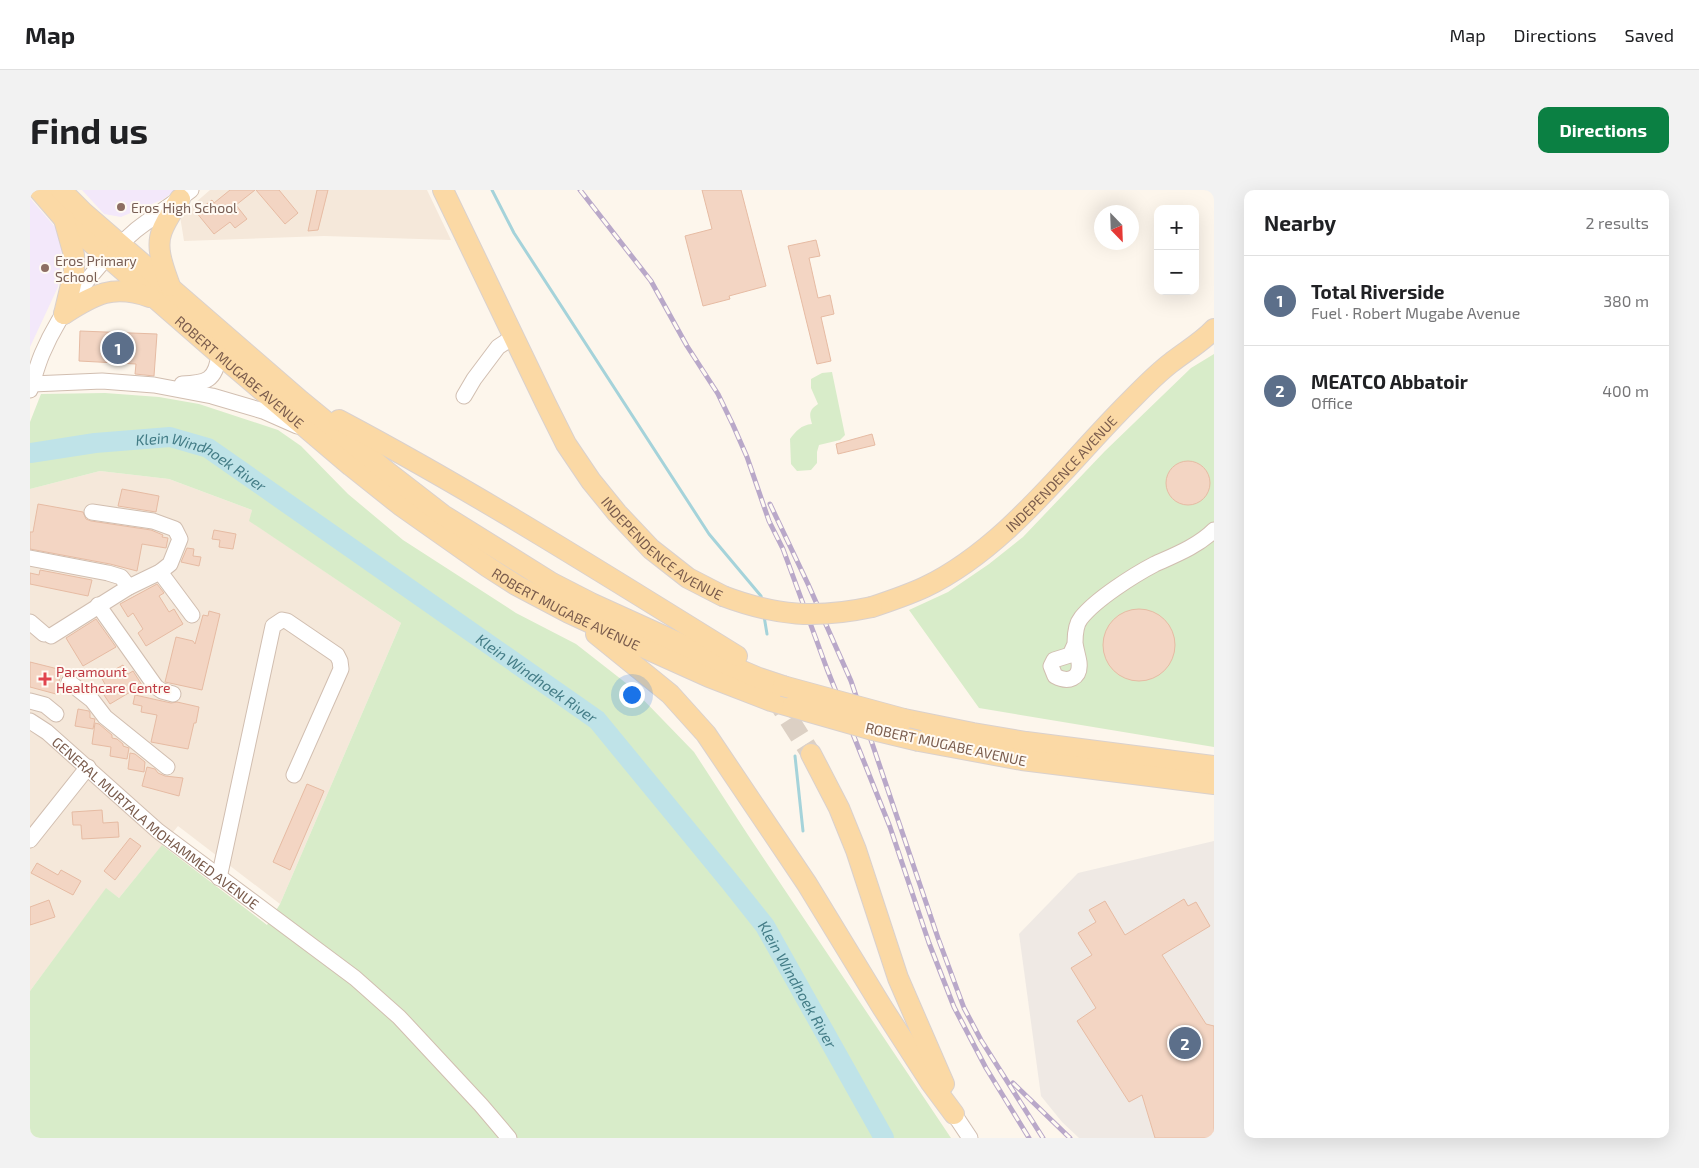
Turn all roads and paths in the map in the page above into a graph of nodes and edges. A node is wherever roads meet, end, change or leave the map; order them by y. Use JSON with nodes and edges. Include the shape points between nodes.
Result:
{"nodes":[{"id":1,"x":39,"y":190,"type":"edge"},
{"id":2,"x":61,"y":190,"type":"edge"},
{"id":3,"x":443,"y":190,"type":"edge"},
{"id":4,"x":186,"y":195,"type":"edge"},
{"id":5,"x":64,"y":219,"type":"junction"},
{"id":6,"x":114,"y":251,"type":"junction"},
{"id":7,"x":164,"y":294,"type":"junction"},
{"id":8,"x":64,"y":314,"type":"junction"},
{"id":9,"x":1212,"y":334,"type":"edge"},
{"id":10,"x":514,"y":337,"type":"junction"},
{"id":11,"x":218,"y":354,"type":"junction"},
{"id":12,"x":154,"y":385,"type":"junction"},
{"id":13,"x":31,"y":387,"type":"edge"},
{"id":14,"x":464,"y":396,"type":"dead end"},
{"id":15,"x":301,"y":401,"type":"junction"},
{"id":16,"x":309,"y":432,"type":"junction"},
{"id":17,"x":92,"y":512,"type":"dead end"},
{"id":18,"x":1214,"y":530,"type":"edge"},
{"id":19,"x":30,"y":558,"type":"edge"},
{"id":20,"x":160,"y":572,"type":"junction"},
{"id":21,"x":128,"y":587,"type":"junction"},
{"id":22,"x":98,"y":605,"type":"junction"},
{"id":23,"x":569,"y":613,"type":"junction"},
{"id":24,"x":192,"y":615,"type":"dead end"},
{"id":25,"x":30,"y":622,"type":"edge"},
{"id":26,"x":1075,"y":644,"type":"dead end"},
{"id":27,"x":737,"y":656,"type":"dead end"},
{"id":28,"x":710,"y":668,"type":"junction"},
{"id":29,"x":69,"y":682,"type":"dead end"},
{"id":30,"x":173,"y":694,"type":"dead end"},
{"id":31,"x":30,"y":701,"type":"edge"},
{"id":32,"x":56,"y":714,"type":"dead end"},
{"id":33,"x":30,"y":721,"type":"edge"},
{"id":34,"x":811,"y":754,"type":"tunnel mouth"},
{"id":35,"x":1214,"y":766,"type":"edge"},
{"id":36,"x":88,"y":767,"type":"junction"},
{"id":37,"x":167,"y":767,"type":"dead end"},
{"id":38,"x":294,"y":775,"type":"dead end"},
{"id":39,"x":1214,"y":784,"type":"edge"},
{"id":40,"x":30,"y":840,"type":"edge"},
{"id":41,"x":219,"y":878,"type":"junction"},
{"id":42,"x":954,"y":1114,"type":"junction"},
{"id":43,"x":509,"y":1138,"type":"edge"},
{"id":44,"x":970,"y":1138,"type":"edge"}],
"edges":[{"from":1,"to":5,"type":"main road","name":"ROBERT MUGABE AVENUE"},
{"from":2,"to":6,"type":"main road","name":"ROBERT MUGABE AVENUE"},
{"from":3,"to":10,"type":"main road","name":"INDEPENDENCE AVENUE"},
{"from":4,"to":6,"type":"street","via":[[154,216]]},
{"from":4,"to":7,"type":"main road","via":[[160,239]]},
{"from":5,"to":6,"type":"main road","name":"ROBERT MUGABE AVENUE"},
{"from":5,"to":8,"type":"main road","via":[[74,255],[74,272]]},
{"from":6,"to":7,"type":"main road","name":"ROBERT MUGABE AVENUE"},
{"from":6,"to":8,"type":"street","via":[[90,276]]},
{"from":7,"to":8,"type":"main road","via":[[151,297],[138,292],[112,292],[92,297]]},
{"from":7,"to":11,"type":"main road","name":"ROBERT MUGABE AVENUE"},
{"from":7,"to":15,"type":"main road","name":"ROBERT MUGABE AVENUE"},
{"from":8,"to":13,"type":"street","via":[[42,354]]},
{"from":9,"to":10,"type":"main road","name":"INDEPENDENCE AVENUE","bridge":true,"via":[[1154,377],[1022,514],[963,564],[926,587],[897,599],[852,611],[817,615],[765,609],[723,596],[688,578],[662,559],[617,513],[566,444]]},
{"from":10,"to":14,"type":"street","via":[[498,347]]},
{"from":11,"to":12,"type":"street","via":[[217,367],[210,379],[201,383]]},
{"from":11,"to":16,"type":"main road","name":"ROBERT MUGABE AVENUE"},
{"from":12,"to":13,"type":"street","via":[[102,381]]},
{"from":12,"to":16,"type":"street","via":[[212,396],[262,411]]},
{"from":15,"to":27,"type":"main road","via":[[387,446],[533,531]]},
{"from":15,"to":28,"type":"main road","name":"ROBERT MUGABE AVENUE","via":[[443,515],[552,583]]},
{"from":16,"to":23,"type":"main road","name":"ROBERT MUGABE AVENUE","via":[[377,488],[460,548],[516,585]]},
{"from":17,"to":20,"type":"street","via":[[153,521],[175,529],[180,540],[170,564]]},
{"from":18,"to":26,"type":"street","via":[[1194,545],[1121,584],[1092,607],[1080,619]]},
{"from":19,"to":21,"type":"street","via":[[108,573],[121,577]]},
{"from":20,"to":21,"type":"street"},
{"from":20,"to":24,"type":"street"},
{"from":21,"to":22,"type":"street"},
{"from":22,"to":25,"type":"street","via":[[47,635]]},
{"from":22,"to":30,"type":"street","via":[[156,687]]},
{"from":23,"to":28,"type":"main road","name":"ROBERT MUGABE AVENUE"},
{"from":23,"to":42,"type":"main road","via":[[670,694],[706,734],[807,884],[882,1007]]},
{"from":28,"to":35,"type":"main road","name":"ROBERT MUGABE AVENUE","bridge":true,"via":[[973,734]]},
{"from":28,"to":39,"type":"main road","name":"ROBERT MUGABE AVENUE","bridge":true,"via":[[772,701],[919,741],[1022,760]]},
{"from":29,"to":37,"type":"street","via":[[92,700],[105,717]]},
{"from":31,"to":32,"type":"street"},
{"from":33,"to":36,"type":"street","name":"GENERAL MURTALA MOHAMMED AVENUE"},
{"from":34,"to":42,"type":"main road","via":[[856,850],[898,978]]},
{"from":36,"to":40,"type":"street"},
{"from":36,"to":41,"type":"street","name":"GENERAL MURTALA MOHAMMED AVENUE","via":[[158,831]]},
{"from":38,"to":41,"type":"street","via":[[341,669],[337,655],[282,620],[273,626]]},
{"from":41,"to":43,"type":"street","name":"GENERAL MURTALA MOHAMMED AVENUE","via":[[355,978],[399,1017]]},
{"from":42,"to":44,"type":"street"}]}
